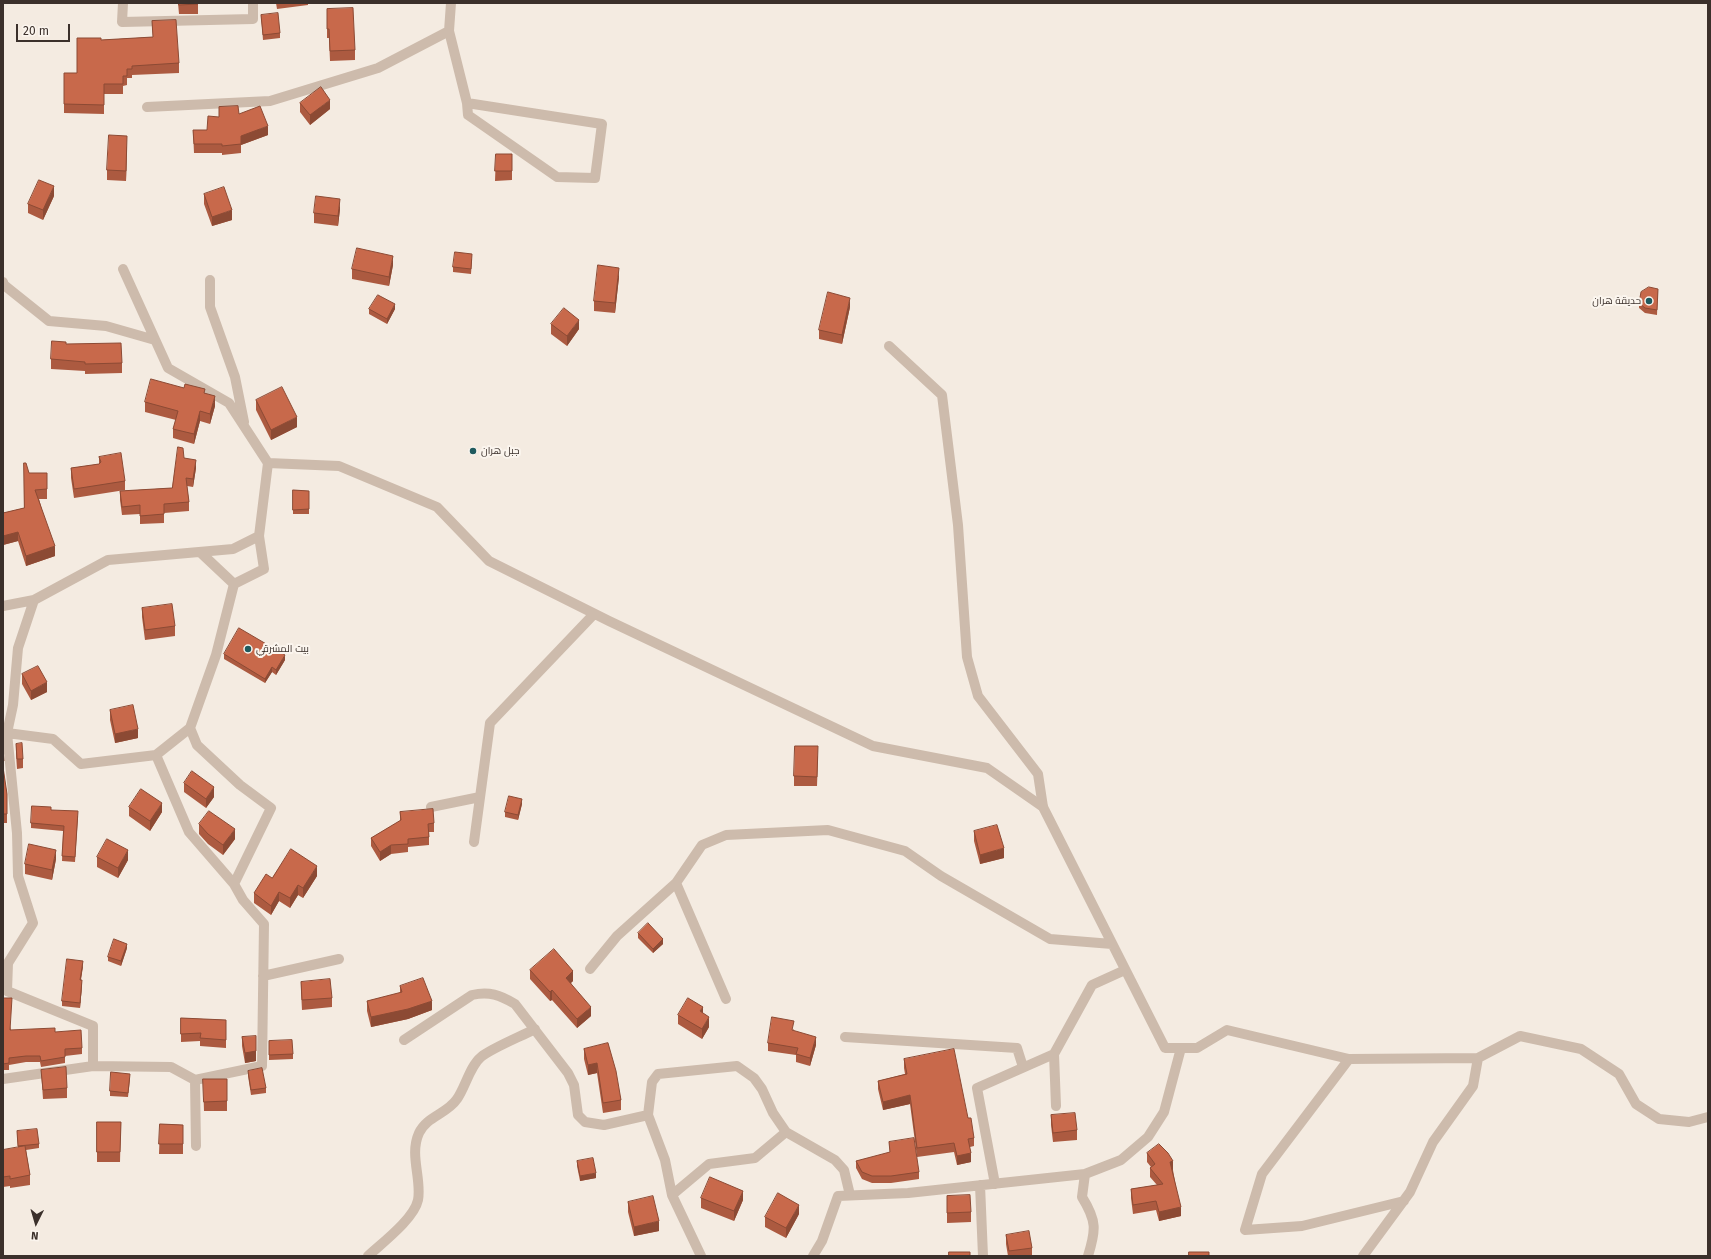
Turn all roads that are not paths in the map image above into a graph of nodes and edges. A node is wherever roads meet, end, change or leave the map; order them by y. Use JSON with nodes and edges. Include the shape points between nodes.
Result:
{"nodes":[{"id":1,"x":123,"y":3,"type":"edge"},
{"id":2,"x":253,"y":3,"type":"edge"},
{"id":3,"x":451,"y":3,"type":"edge"},
{"id":4,"x":449,"y":31,"type":"junction"},
{"id":5,"x":467,"y":103,"type":"junction"},
{"id":6,"x":147,"y":107,"type":"dead end"},
{"id":7,"x":123,"y":269,"type":"dead end"},
{"id":8,"x":210,"y":280,"type":"dead end"},
{"id":9,"x":3,"y":282,"type":"edge"},
{"id":10,"x":155,"y":340,"type":"junction"},
{"id":11,"x":889,"y":346,"type":"dead end"},
{"id":12,"x":245,"y":428,"type":"junction"},
{"id":13,"x":268,"y":463,"type":"junction"},
{"id":14,"x":259,"y":536,"type":"junction"},
{"id":15,"x":200,"y":552,"type":"junction"},
{"id":16,"x":234,"y":584,"type":"junction"},
{"id":17,"x":34,"y":600,"type":"junction"},
{"id":18,"x":3,"y":606,"type":"edge"},
{"id":19,"x":594,"y":614,"type":"junction"},
{"id":20,"x":190,"y":728,"type":"junction"},
{"id":21,"x":7,"y":733,"type":"junction"},
{"id":22,"x":156,"y":755,"type":"junction"},
{"id":23,"x":480,"y":797,"type":"junction"},
{"id":24,"x":431,"y":807,"type":"dead end"},
{"id":25,"x":1043,"y":807,"type":"junction"},
{"id":26,"x":474,"y":842,"type":"dead end"},
{"id":27,"x":676,"y":883,"type":"junction"},
{"id":28,"x":234,"y":884,"type":"junction"},
{"id":29,"x":1112,"y":944,"type":"junction"},
{"id":30,"x":339,"y":959,"type":"dead end"},
{"id":31,"x":590,"y":969,"type":"dead end"},
{"id":32,"x":1125,"y":970,"type":"junction"},
{"id":33,"x":263,"y":976,"type":"junction"},
{"id":34,"x":726,"y":999,"type":"dead end"},
{"id":35,"x":536,"y":1029,"type":"junction"},
{"id":36,"x":845,"y":1037,"type":"dead end"},
{"id":37,"x":404,"y":1040,"type":"dead end"},
{"id":38,"x":1181,"y":1048,"type":"junction"},
{"id":39,"x":1054,"y":1054,"type":"junction"},
{"id":40,"x":1478,"y":1058,"type":"junction"},
{"id":41,"x":1349,"y":1059,"type":"junction"},
{"id":42,"x":94,"y":1066,"type":"junction"},
{"id":43,"x":1023,"y":1067,"type":"junction"},
{"id":44,"x":3,"y":1079,"type":"edge"},
{"id":45,"x":195,"y":1080,"type":"junction"},
{"id":46,"x":1056,"y":1106,"type":"dead end"},
{"id":47,"x":648,"y":1115,"type":"junction"},
{"id":48,"x":1708,"y":1117,"type":"edge"},
{"id":49,"x":786,"y":1132,"type":"junction"},
{"id":50,"x":196,"y":1146,"type":"dead end"},
{"id":51,"x":1085,"y":1174,"type":"junction"},
{"id":52,"x":995,"y":1184,"type":"junction"},
{"id":53,"x":980,"y":1185,"type":"junction"},
{"id":54,"x":672,"y":1195,"type":"junction"},
{"id":55,"x":850,"y":1195,"type":"junction"},
{"id":56,"x":1404,"y":1201,"type":"junction"},
{"id":57,"x":368,"y":1256,"type":"edge"},
{"id":58,"x":701,"y":1256,"type":"edge"},
{"id":59,"x":813,"y":1256,"type":"edge"},
{"id":60,"x":984,"y":1256,"type":"edge"},
{"id":61,"x":1088,"y":1256,"type":"edge"},
{"id":62,"x":1363,"y":1256,"type":"edge"}],
"edges":[{"from":1,"to":2,"type":"street","via":[[122,22],[253,19]]},
{"from":3,"to":4,"type":"street"},
{"from":4,"to":5,"type":"street"},
{"from":4,"to":6,"type":"street","via":[[378,68],[270,102]]},
{"from":5,"to":5,"type":"street","via":[[602,124],[595,178],[557,177],[468,115]]},
{"from":7,"to":10,"type":"street"},
{"from":8,"to":12,"type":"street","via":[[210,307],[235,377]]},
{"from":9,"to":10,"type":"street","via":[[49,321],[106,326]]},
{"from":10,"to":12,"type":"street","via":[[168,368],[229,403]]},
{"from":11,"to":25,"type":"street","via":[[942,395],[958,524],[967,657],[978,696],[1038,774]]},
{"from":12,"to":13,"type":"street"},
{"from":13,"to":14,"type":"street"},
{"from":13,"to":19,"type":"street","via":[[340,466],[437,507],[489,561]]},
{"from":14,"to":15,"type":"street","via":[[233,549]]},
{"from":14,"to":16,"type":"street","via":[[264,569]]},
{"from":15,"to":16,"type":"street"},
{"from":15,"to":17,"type":"street","via":[[108,560]]},
{"from":16,"to":20,"type":"street","via":[[216,655]]},
{"from":17,"to":18,"type":"street"},
{"from":17,"to":21,"type":"street","via":[[18,648],[13,705]]},
{"from":19,"to":23,"type":"street","via":[[490,724]]},
{"from":19,"to":25,"type":"street","via":[[873,746],[987,768]]},
{"from":20,"to":22,"type":"street"},
{"from":20,"to":28,"type":"street","via":[[197,745],[240,785],[271,808]]},
{"from":21,"to":22,"type":"street","via":[[53,739],[81,764]]},
{"from":21,"to":42,"type":"street","via":[[17,833],[18,876],[33,923],[8,963],[7,991],[93,1026]]},
{"from":22,"to":28,"type":"street","via":[[189,832]]},
{"from":23,"to":24,"type":"street"},
{"from":23,"to":26,"type":"street"},
{"from":25,"to":29,"type":"street"},
{"from":27,"to":29,"type":"street","via":[[702,845],[726,835],[828,830],[905,851],[941,876],[1050,939]]},
{"from":27,"to":31,"type":"street","via":[[617,936]]},
{"from":27,"to":34,"type":"street"},
{"from":28,"to":33,"type":"street","via":[[243,900],[264,924]]},
{"from":29,"to":32,"type":"street"},
{"from":30,"to":33,"type":"street"},
{"from":32,"to":38,"type":"street","via":[[1165,1048]]},
{"from":32,"to":39,"type":"street","via":[[1092,985]]},
{"from":33,"to":45,"type":"street","via":[[262,1066]]},
{"from":35,"to":37,"type":"street","via":[[515,1004],[503,997],[482,992],[472,995]]},
{"from":35,"to":47,"type":"street","via":[[568,1073],[574,1085],[578,1114],[585,1122],[604,1126]]},
{"from":35,"to":57,"type":"street","via":[[480,1057],[457,1099],[425,1122],[418,1134],[415,1149],[418,1200],[399,1228]]},
{"from":36,"to":43,"type":"street","via":[[1017,1048]]},
{"from":38,"to":41,"type":"street","via":[[1197,1048],[1227,1030]]},
{"from":38,"to":51,"type":"street","via":[[1164,1112],[1156,1127],[1121,1160]]},
{"from":39,"to":43,"type":"street"},
{"from":39,"to":46,"type":"street"},
{"from":40,"to":41,"type":"street"},
{"from":40,"to":48,"type":"street","via":[[1520,1036],[1581,1050],[1619,1074],[1636,1104],[1659,1119],[1689,1122]]},
{"from":40,"to":56,"type":"street","via":[[1473,1086],[1432,1142]]},
{"from":41,"to":56,"type":"street","via":[[1262,1174],[1245,1230],[1302,1226]]},
{"from":42,"to":44,"type":"street"},
{"from":42,"to":45,"type":"street","via":[[171,1067]]},
{"from":43,"to":52,"type":"street","via":[[977,1088]]},
{"from":45,"to":50,"type":"street"},
{"from":47,"to":49,"type":"street","via":[[652,1082],[658,1074],[737,1066],[754,1078]]},
{"from":47,"to":54,"type":"street","via":[[665,1160]]},
{"from":49,"to":54,"type":"street","via":[[755,1158],[709,1164]]},
{"from":49,"to":55,"type":"street","via":[[835,1160],[844,1170]]},
{"from":51,"to":52,"type":"street"},
{"from":51,"to":61,"type":"street","via":[[1082,1197],[1091,1212],[1095,1234]]},
{"from":52,"to":53,"type":"street"},
{"from":53,"to":55,"type":"street","via":[[908,1193]]},
{"from":53,"to":60,"type":"street"},
{"from":54,"to":58,"type":"street"},
{"from":55,"to":59,"type":"street","via":[[838,1196],[822,1241]]},
{"from":56,"to":62,"type":"street"}]}
